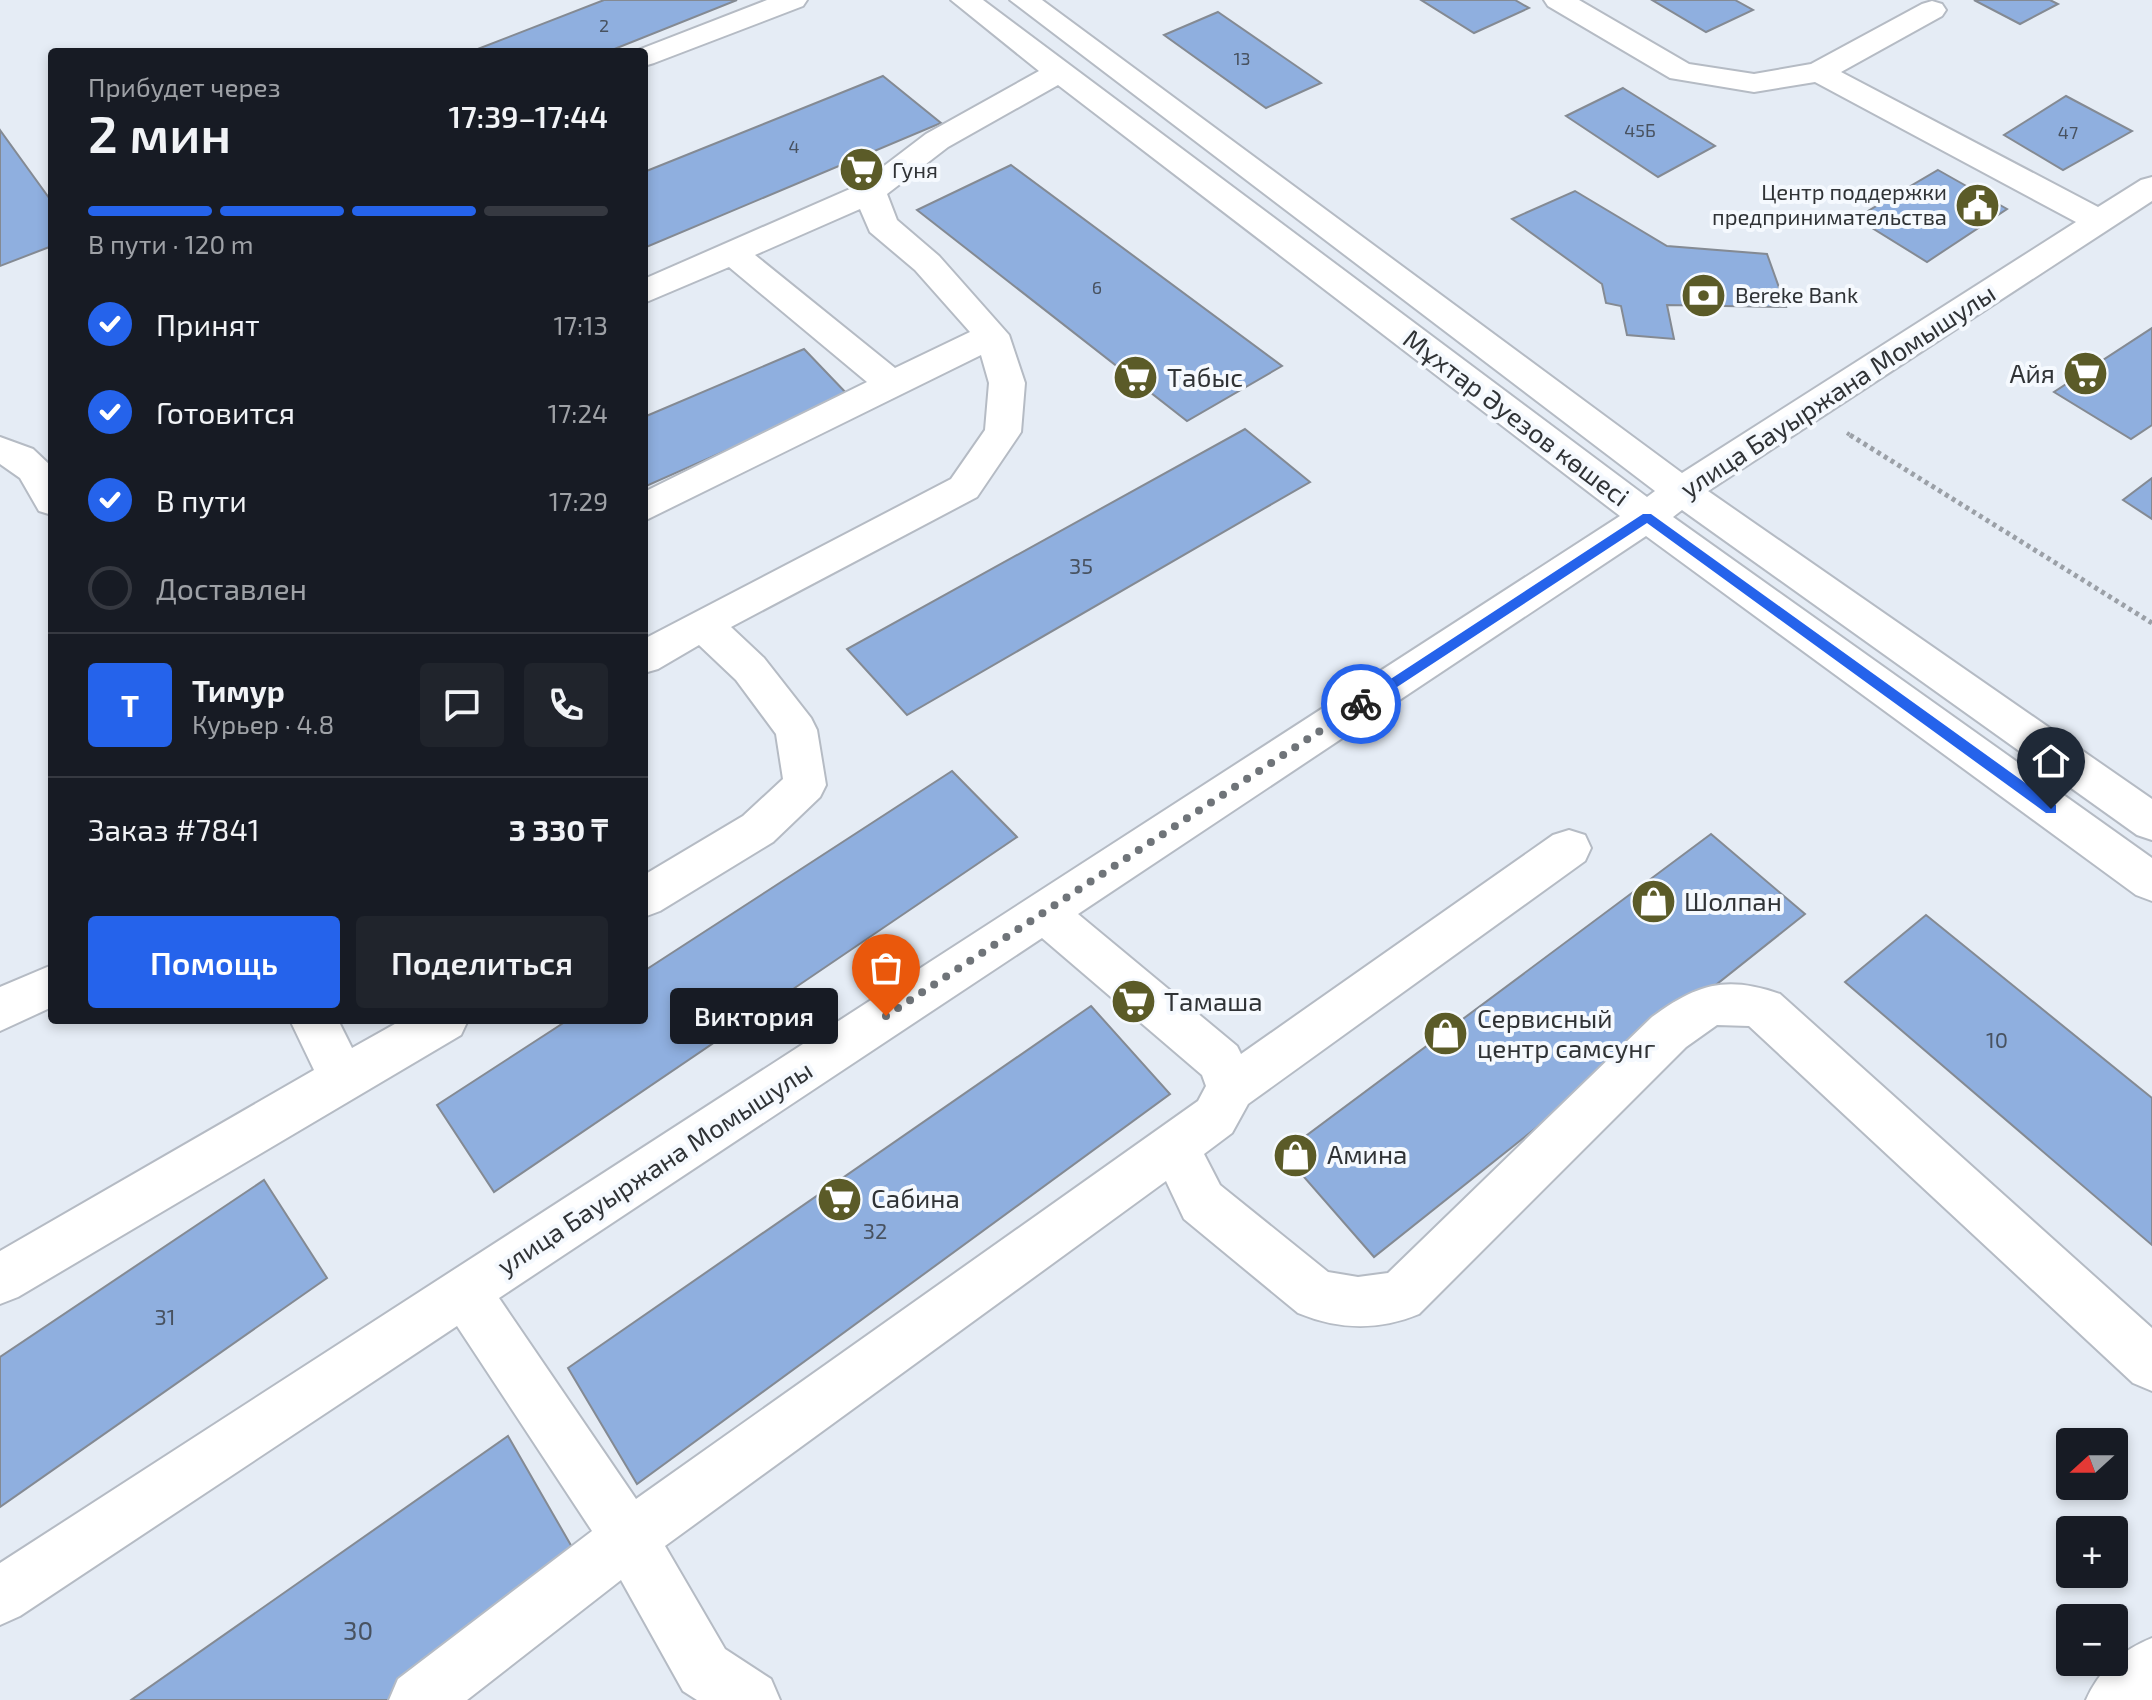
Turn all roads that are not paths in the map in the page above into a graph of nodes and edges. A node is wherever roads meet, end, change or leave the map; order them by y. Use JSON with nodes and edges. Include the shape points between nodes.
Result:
{"nodes":[{"id":1,"x":793,"y":0,"type":"edge"},
{"id":2,"x":965,"y":0,"type":"edge"},
{"id":3,"x":1024,"y":0,"type":"edge"},
{"id":4,"x":1558,"y":0,"type":"edge"},
{"id":5,"x":1932,"y":10,"type":"dead end"},
{"id":6,"x":648,"y":55,"type":"edge"},
{"id":7,"x":1060,"y":72,"type":"junction"},
{"id":8,"x":1819,"y":72,"type":"junction"},
{"id":9,"x":2152,"y":187,"type":"edge"},
{"id":10,"x":870,"y":192,"type":"junction"},
{"id":11,"x":2099,"y":221,"type":"junction"},
{"id":12,"x":732,"y":253,"type":"junction"},
{"id":13,"x":648,"y":290,"type":"edge"},
{"id":14,"x":992,"y":335,"type":"junction"},
{"id":15,"x":893,"y":385,"type":"junction"},
{"id":16,"x":0,"y":450,"type":"edge"},
{"id":17,"x":48,"y":494,"type":"edge"},
{"id":18,"x":1664,"y":504,"type":"junction"},
{"id":19,"x":648,"y":506,"type":"edge"},
{"id":20,"x":702,"y":624,"type":"junction"},
{"id":21,"x":648,"y":656,"type":"edge"},
{"id":22,"x":2152,"y":822,"type":"edge"},
{"id":23,"x":1569,"y":848,"type":"dead end"},
{"id":24,"x":2152,"y":882,"type":"edge"},
{"id":25,"x":648,"y":896,"type":"edge"},
{"id":26,"x":1044,"y":912,"type":"junction"},
{"id":27,"x":48,"y":987,"type":"edge"},
{"id":28,"x":0,"y":1010,"type":"edge"},
{"id":29,"x":316,"y":1024,"type":"edge"},
{"id":30,"x":437,"y":1024,"type":"edge"},
{"id":31,"x":344,"y":1081,"type":"junction"},
{"id":32,"x":1231,"y":1088,"type":"junction"},
{"id":33,"x":1173,"y":1145,"type":"junction"},
{"id":34,"x":0,"y":1279,"type":"edge"},
{"id":35,"x":465,"y":1293,"type":"junction"},
{"id":36,"x":2152,"y":1364,"type":"edge"},
{"id":37,"x":629,"y":1538,"type":"junction"},
{"id":38,"x":0,"y":1596,"type":"edge"},
{"id":39,"x":2152,"y":1667,"type":"edge"},
{"id":40,"x":725,"y":1690,"type":"edge"},
{"id":41,"x":419,"y":1700,"type":"edge"},
{"id":42,"x":2116,"y":1700,"type":"edge"}],
"edges":[{"from":1,"to":6,"type":"street"},
{"from":2,"to":7,"type":"street","name":"Мұхтар Әуезов көшесі"},
{"from":3,"to":18,"type":"street","name":"Мұхтар Әуезов көшесі"},
{"from":4,"to":8,"type":"street","via":[[1681,72],[1754,83]]},
{"from":5,"to":8,"type":"street"},
{"from":7,"to":10,"type":"street","via":[[992,106],[903,162]]},
{"from":7,"to":18,"type":"street","name":"Мұхтар Әуезов көшесі"},
{"from":8,"to":11,"type":"street"},
{"from":9,"to":11,"type":"street","name":"улица Бауыржана Момышулы"},
{"from":10,"to":12,"type":"street"},
{"from":10,"to":14,"type":"street","via":[[882,225],[927,263]]},
{"from":11,"to":18,"type":"street","name":"улица Бауыржана Момышулы"},
{"from":12,"to":13,"type":"street"},
{"from":12,"to":15,"type":"street"},
{"from":14,"to":15,"type":"street"},
{"from":14,"to":20,"type":"street","via":[[1007,383],[1003,432],[964,488]]},
{"from":15,"to":19,"type":"street"},
{"from":16,"to":17,"type":"street","via":[[24,457]]},
{"from":18,"to":22,"type":"street","name":"Мұхтар Әуезов көшесі"},
{"from":18,"to":24,"type":"street","name":"Мұхтар Әуезов көшесі"},
{"from":18,"to":26,"type":"street","name":"улица Бауыржана Момышулы"},
{"from":20,"to":21,"type":"street"},
{"from":20,"to":25,"type":"street","via":[[750,669],[796,730],[805,785],[758,829]]},
{"from":23,"to":32,"type":"street"},
{"from":26,"to":32,"type":"street","via":[[1220,1061]]},
{"from":26,"to":35,"type":"street","name":"улица Бауыржана Момышулы"},
{"from":27,"to":28,"type":"street"},
{"from":29,"to":31,"type":"street"},
{"from":30,"to":31,"type":"street"},
{"from":31,"to":34,"type":"street"},
{"from":32,"to":33,"type":"street","via":[[1215,1117]]},
{"from":33,"to":36,"type":"street","via":[[1202,1202],[1316,1295],[1358,1303],[1401,1296],[1669,1032],[1700,1009],[1734,1001],[1763,1009]]},
{"from":33,"to":37,"type":"street"},
{"from":35,"to":37,"type":"street"},
{"from":35,"to":38,"type":"street","name":"улица Бауыржана Момышулы"},
{"from":37,"to":40,"type":"street"},
{"from":37,"to":41,"type":"street"},
{"from":39,"to":42,"type":"street"}]}
